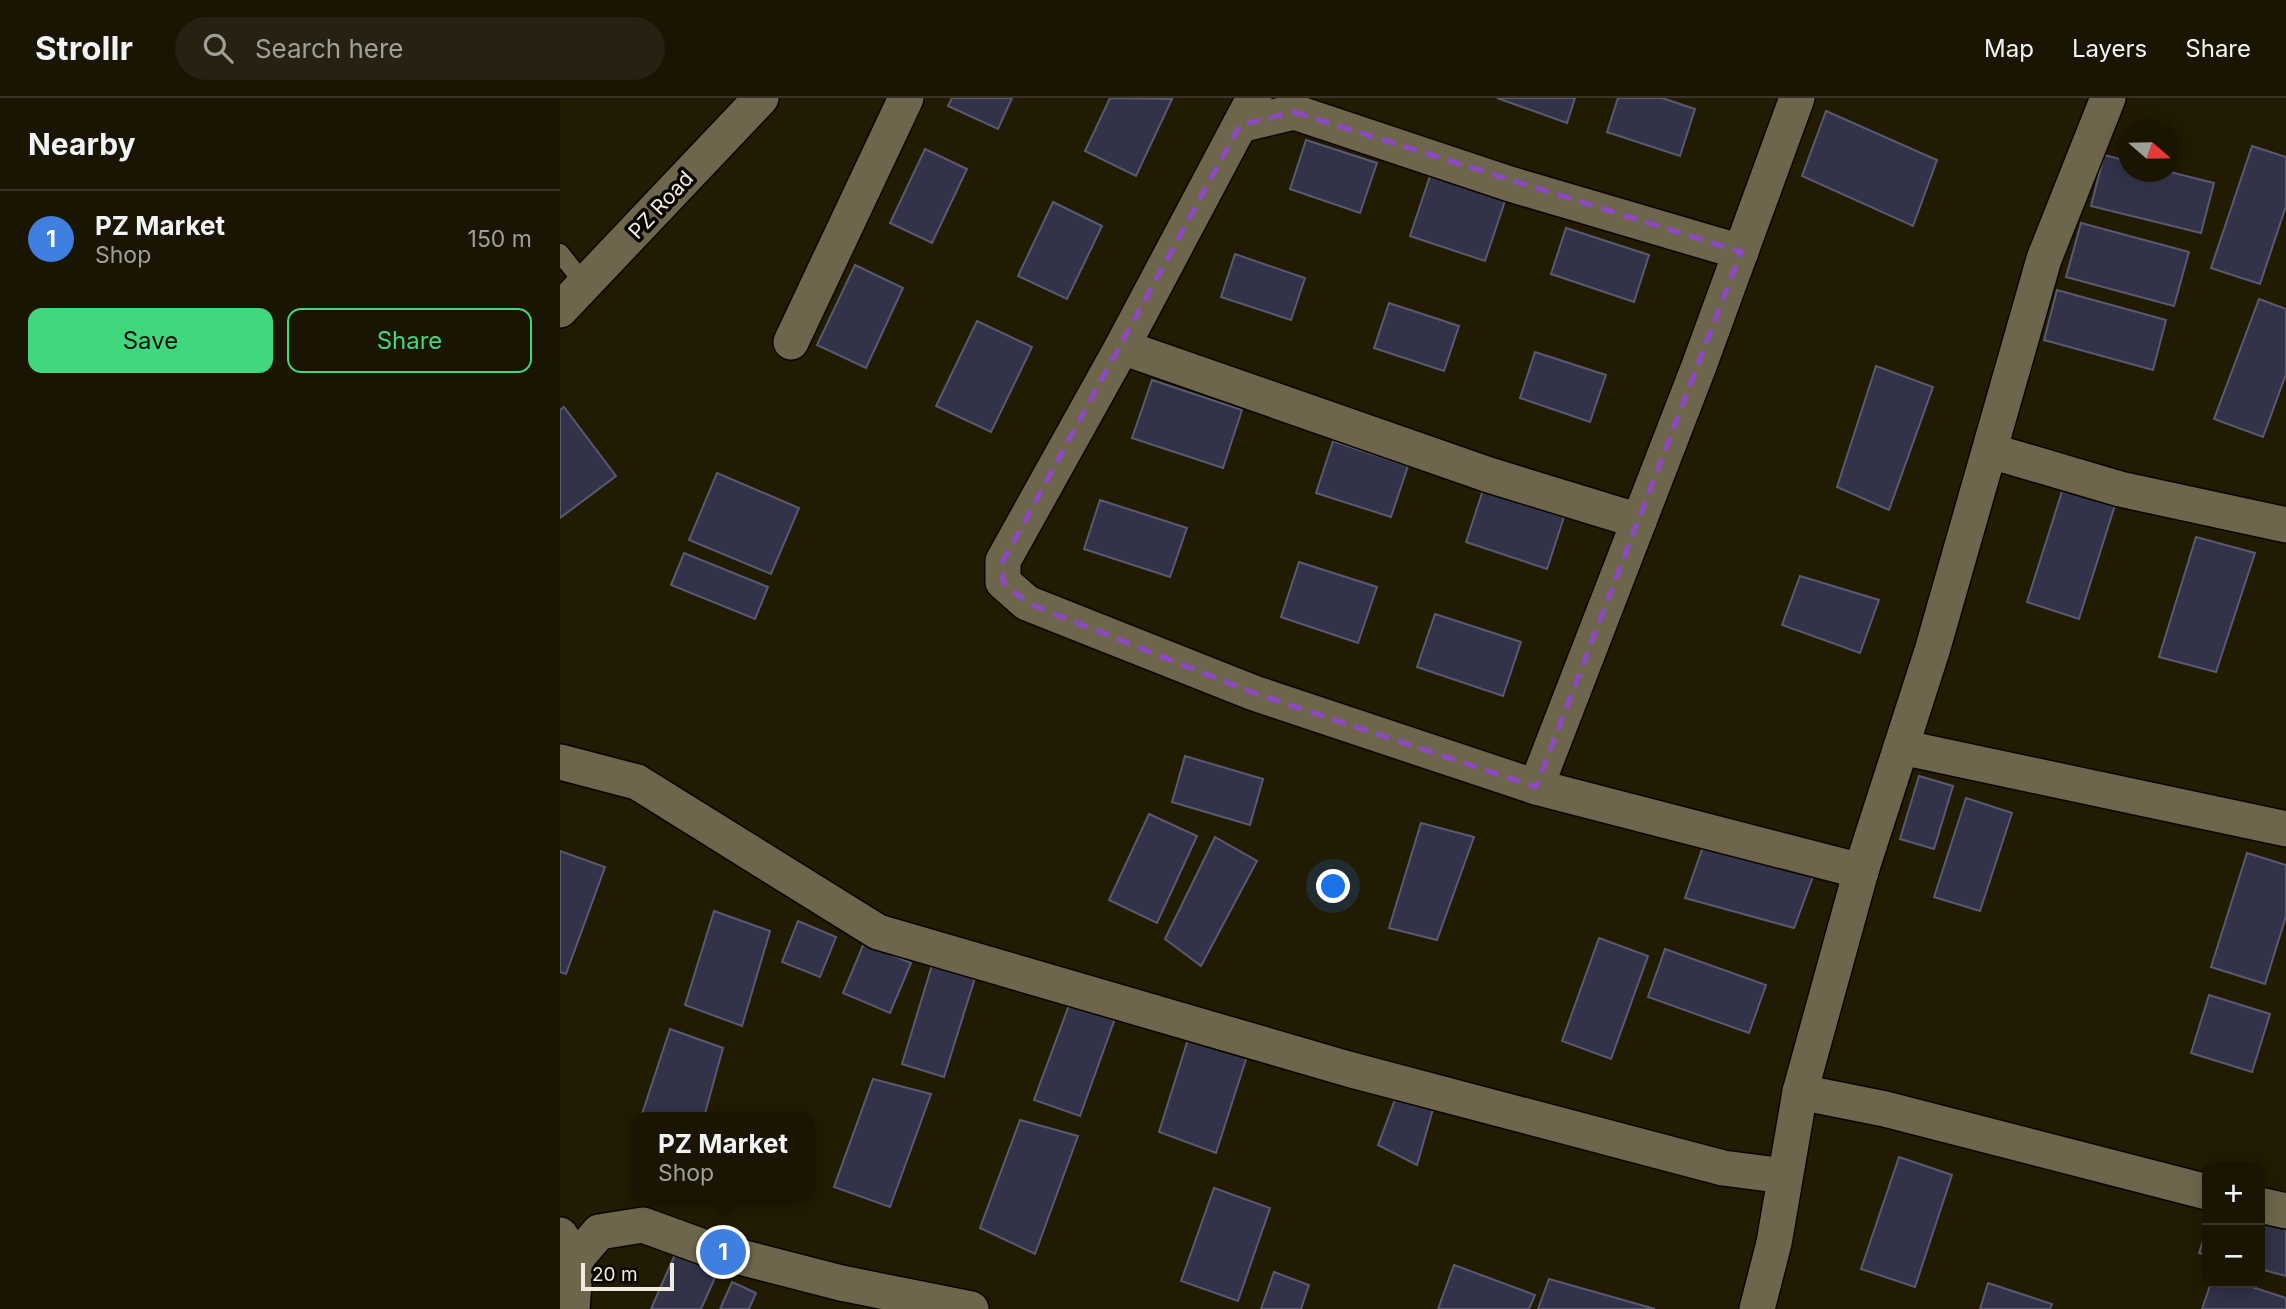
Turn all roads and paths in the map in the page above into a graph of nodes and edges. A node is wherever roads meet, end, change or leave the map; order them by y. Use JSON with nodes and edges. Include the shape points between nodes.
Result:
{"nodes":[{"id":1,"x":761,"y":98,"type":"edge"},
{"id":2,"x":906,"y":98,"type":"edge"},
{"id":3,"x":1797,"y":98,"type":"edge"},
{"id":4,"x":2108,"y":98,"type":"edge"},
{"id":5,"x":1288,"y":105,"type":"edge"},
{"id":6,"x":1247,"y":111,"type":"edge"},
{"id":7,"x":560,"y":253,"type":"edge"},
{"id":8,"x":1741,"y":253,"type":"junction"},
{"id":9,"x":586,"y":286,"type":"junction"},
{"id":10,"x":560,"y":310,"type":"edge"},
{"id":11,"x":791,"y":342,"type":"dead end"},
{"id":12,"x":1122,"y":347,"type":"junction"},
{"id":13,"x":1991,"y":451,"type":"junction"},
{"id":14,"x":1639,"y":521,"type":"junction"},
{"id":15,"x":2286,"y":525,"type":"edge"},
{"id":16,"x":1901,"y":747,"type":"junction"},
{"id":17,"x":560,"y":762,"type":"edge"},
{"id":18,"x":1536,"y":786,"type":"junction"},
{"id":19,"x":2286,"y":829,"type":"edge"},
{"id":20,"x":1861,"y":871,"type":"junction"},
{"id":21,"x":1800,"y":1092,"type":"junction"},
{"id":22,"x":1785,"y":1176,"type":"junction"},
{"id":23,"x":2202,"y":1191,"type":"edge"},
{"id":24,"x":2265,"y":1206,"type":"edge"},
{"id":25,"x":2286,"y":1211,"type":"edge"},
{"id":26,"x":568,"y":1247,"type":"edge"},
{"id":27,"x":572,"y":1309,"type":"edge"},
{"id":28,"x":971,"y":1309,"type":"edge"},
{"id":29,"x":1757,"y":1309,"type":"edge"}],
"edges":[{"from":1,"to":9,"type":"street","name":"PZ Road"},
{"from":2,"to":11,"type":"street"},
{"from":3,"to":8,"type":"street"},
{"from":4,"to":13,"type":"street","via":[[2044,259]]},
{"from":5,"to":6,"type":"street"},
{"from":5,"to":8,"type":"street","via":[[1510,184]]},
{"from":6,"to":12,"type":"street"},
{"from":7,"to":9,"type":"lane"},
{"from":8,"to":14,"type":"street"},
{"from":9,"to":10,"type":"street","name":"PZ Road"},
{"from":12,"to":14,"type":"street","via":[[1489,475]]},
{"from":12,"to":18,"type":"street","via":[[1003,561],[1003,582],[1027,603],[1254,693]]},
{"from":13,"to":15,"type":"street","via":[[2120,489]]},
{"from":13,"to":16,"type":"street"},
{"from":14,"to":18,"type":"street"},
{"from":16,"to":19,"type":"street"},
{"from":16,"to":20,"type":"street"},
{"from":17,"to":22,"type":"street","via":[[637,782],[878,932],[1348,1069],[1723,1168]]},
{"from":18,"to":20,"type":"street"},
{"from":20,"to":21,"type":"street"},
{"from":21,"to":22,"type":"street"},
{"from":21,"to":23,"type":"street","via":[[1885,1109]]},
{"from":22,"to":29,"type":"street"},
{"from":24,"to":25,"type":"street"},
{"from":26,"to":27,"type":"street"},
{"from":26,"to":28,"type":"street","via":[[598,1232],[643,1225],[709,1249],[828,1280]]}]}
